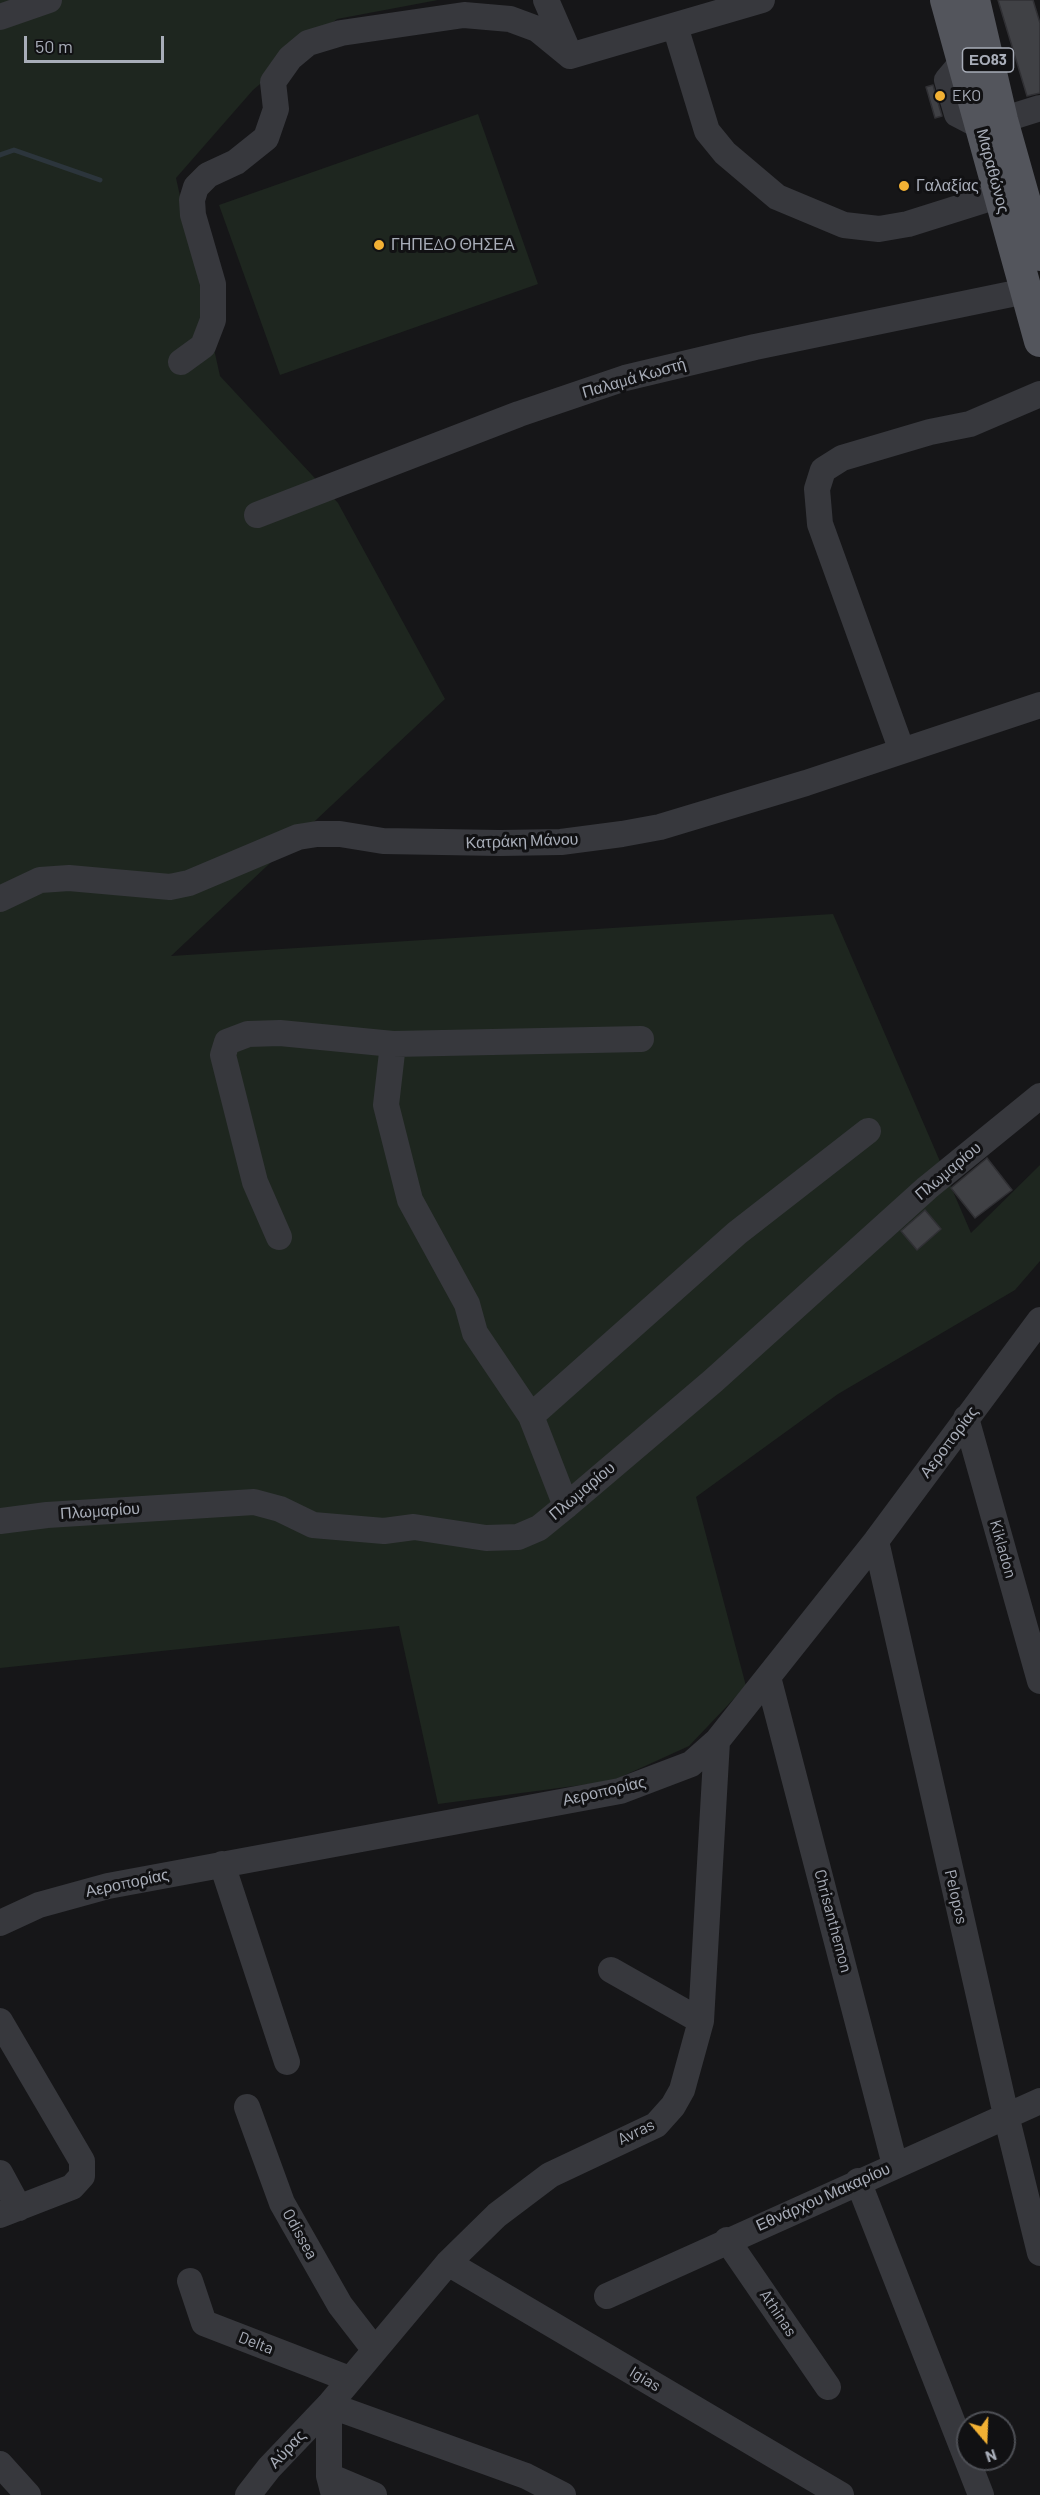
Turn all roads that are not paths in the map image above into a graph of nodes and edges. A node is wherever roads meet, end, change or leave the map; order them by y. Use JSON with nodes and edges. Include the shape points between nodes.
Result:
{"nodes":[{"id":1,"x":49,"y":0,"type":"edge"},
{"id":2,"x":546,"y":0,"type":"edge"},
{"id":3,"x":762,"y":0,"type":"edge"},
{"id":4,"x":946,"y":0,"type":"edge"},
{"id":5,"x":974,"y":0,"type":"edge"},
{"id":6,"x":0,"y":17,"type":"edge"},
{"id":7,"x":675,"y":26,"type":"junction"},
{"id":8,"x":570,"y":56,"type":"junction"},
{"id":9,"x":1040,"y":108,"type":"edge"},
{"id":10,"x":991,"y":123,"type":"junction"},
{"id":11,"x":999,"y":195,"type":"junction"},
{"id":12,"x":1040,"y":255,"type":"edge"},
{"id":13,"x":1026,"y":291,"type":"junction"},
{"id":14,"x":1040,"y":341,"type":"edge"},
{"id":15,"x":181,"y":362,"type":"dead end"},
{"id":16,"x":1040,"y":394,"type":"edge"},
{"id":17,"x":257,"y":515,"type":"dead end"},
{"id":18,"x":1040,"y":705,"type":"edge"},
{"id":19,"x":902,"y":751,"type":"junction"},
{"id":20,"x":0,"y":899,"type":"edge"},
{"id":21,"x":641,"y":1039,"type":"dead end"},
{"id":22,"x":393,"y":1044,"type":"junction"},
{"id":23,"x":1040,"y":1096,"type":"edge"},
{"id":24,"x":868,"y":1131,"type":"dead end"},
{"id":25,"x":279,"y":1237,"type":"dead end"},
{"id":26,"x":1040,"y":1320,"type":"edge"},
{"id":27,"x":531,"y":1416,"type":"junction"},
{"id":28,"x":966,"y":1418,"type":"junction"},
{"id":29,"x":566,"y":1506,"type":"junction"},
{"id":30,"x":0,"y":1521,"type":"edge"},
{"id":31,"x":876,"y":1540,"type":"junction"},
{"id":32,"x":768,"y":1677,"type":"junction"},
{"id":33,"x":1040,"y":1681,"type":"edge"},
{"id":34,"x":717,"y":1741,"type":"junction"},
{"id":35,"x":222,"y":1864,"type":"junction"},
{"id":36,"x":0,"y":1923,"type":"edge"},
{"id":37,"x":611,"y":1970,"type":"dead end"},
{"id":38,"x":0,"y":2021,"type":"edge"},
{"id":39,"x":701,"y":2022,"type":"junction"},
{"id":40,"x":287,"y":2062,"type":"dead end"},
{"id":41,"x":1040,"y":2101,"type":"edge"},
{"id":42,"x":247,"y":2107,"type":"dead end"},
{"id":43,"x":1006,"y":2115,"type":"junction"},
{"id":44,"x":896,"y":2165,"type":"junction"},
{"id":45,"x":0,"y":2173,"type":"edge"},
{"id":46,"x":858,"y":2181,"type":"junction"},
{"id":47,"x":10,"y":2212,"type":"edge"},
{"id":48,"x":727,"y":2240,"type":"junction"},
{"id":49,"x":1040,"y":2253,"type":"edge"},
{"id":50,"x":448,"y":2263,"type":"junction"},
{"id":51,"x":190,"y":2281,"type":"dead end"},
{"id":52,"x":607,"y":2296,"type":"dead end"},
{"id":53,"x":374,"y":2349,"type":"junction"},
{"id":54,"x":349,"y":2379,"type":"junction"},
{"id":55,"x":828,"y":2387,"type":"dead end"},
{"id":56,"x":329,"y":2405,"type":"junction"},
{"id":57,"x":4,"y":2475,"type":"edge"},
{"id":58,"x":332,"y":2486,"type":"edge"},
{"id":59,"x":28,"y":2495,"type":"edge"},
{"id":60,"x":248,"y":2495,"type":"edge"},
{"id":61,"x":374,"y":2495,"type":"edge"},
{"id":62,"x":563,"y":2495,"type":"edge"},
{"id":63,"x":841,"y":2495,"type":"edge"},
{"id":64,"x":981,"y":2495,"type":"edge"}],
"edges":[{"from":1,"to":6,"type":"street"},
{"from":2,"to":8,"type":"street"},
{"from":3,"to":7,"type":"street"},
{"from":4,"to":10,"type":"main road","name":"Μαραθώνος","number":"ΕΟ83","via":[[963,61]]},
{"from":5,"to":10,"type":"main road","name":"Μαραθώνος","number":"ΕΟ83"},
{"from":7,"to":8,"type":"street"},
{"from":7,"to":11,"type":"street","via":[[707,131],[725,153],[777,197],[844,225],[879,229],[908,224]]},
{"from":8,"to":15,"type":"street","via":[[537,28],[510,19],[464,15],[341,33],[308,43],[290,58],[273,82],[276,109],[266,138],[196,187],[193,215],[213,284],[213,320],[203,346]]},
{"from":9,"to":10,"type":"street"},
{"from":10,"to":11,"type":"main road","name":"Μαραθώνος","number":"ΕΟ83"},
{"from":10,"to":12,"type":"main road","name":"Μαραθώνος","number":"ΕΟ83"},
{"from":11,"to":13,"type":"main road","name":"Μαραθώνος","number":"ΕΟ83"},
{"from":13,"to":14,"type":"main road","name":"Μαραθώνος","number":"ΕΟ83"},
{"from":13,"to":17,"type":"street","name":"Παλαμά Κωστή","via":[[625,378],[519,414]]},
{"from":16,"to":19,"type":"street","via":[[970,424],[842,458],[823,470],[817,489],[820,524]]},
{"from":18,"to":19,"type":"street","name":"Κατράκη Μάνου"},
{"from":19,"to":20,"type":"street","name":"Κατράκη Μάνου","via":[[704,814],[622,834],[561,842],[500,843],[382,841],[317,834],[298,837],[179,885],[69,878],[40,880]]},
{"from":21,"to":22,"type":"street"},
{"from":22,"to":25,"type":"street","via":[[280,1033],[248,1034],[227,1042],[223,1054],[255,1182]]},
{"from":22,"to":27,"type":"street","via":[[386,1105],[410,1200],[467,1304],[475,1333]]},
{"from":23,"to":29,"type":"street","name":"Πλωμαρίου","via":[[927,1188]]},
{"from":24,"to":27,"type":"street","via":[[737,1233]]},
{"from":26,"to":28,"type":"street","name":"Αεροπορίας"},
{"from":27,"to":29,"type":"street"},
{"from":28,"to":31,"type":"street","name":"Αεροπορίας"},
{"from":28,"to":33,"type":"street","name":"Kikladon"},
{"from":29,"to":30,"type":"street","name":"Πλωμαρίου","via":[[539,1528],[518,1537],[486,1538],[414,1527],[384,1531],[313,1525],[254,1502]]},
{"from":31,"to":32,"type":"street","name":"Αεροπορίας"},
{"from":31,"to":43,"type":"street","name":"Pelopos"},
{"from":32,"to":34,"type":"street","name":"Αεροπορίας"},
{"from":32,"to":44,"type":"street","name":"Chrisanthemon"},
{"from":34,"to":35,"type":"street","name":"Αεροπορίας","via":[[691,1764],[620,1791]]},
{"from":34,"to":39,"type":"street","name":"Avras"},
{"from":35,"to":36,"type":"street","name":"Αεροπορίας","via":[[108,1886],[39,1905]]},
{"from":35,"to":40,"type":"street"},
{"from":37,"to":39,"type":"street"},
{"from":38,"to":47,"type":"street","via":[[82,2161],[82,2176],[72,2187]]},
{"from":39,"to":50,"type":"street","name":"Avras","via":[[682,2090],[656,2125],[550,2175],[497,2215]]},
{"from":41,"to":43,"type":"street","name":"Εθνάρχου Μακαρίου"},
{"from":42,"to":53,"type":"street","name":"Odissea","via":[[282,2203],[340,2305]]},
{"from":43,"to":44,"type":"street","name":"Εθνάρχου Μακαρίου"},
{"from":43,"to":49,"type":"street","name":"Pelopos"},
{"from":44,"to":46,"type":"street","name":"Εθνάρχου Μακαρίου"},
{"from":45,"to":47,"type":"street"},
{"from":46,"to":48,"type":"street","name":"Εθνάρχου Μακαρίου"},
{"from":46,"to":64,"type":"street"},
{"from":48,"to":52,"type":"street","name":"Εθνάρχου Μακαρίου"},
{"from":48,"to":55,"type":"street","name":"Athinas"},
{"from":50,"to":53,"type":"street","name":"Avras"},
{"from":50,"to":63,"type":"street","name":"Igias"},
{"from":51,"to":54,"type":"street","name":"Delta","via":[[204,2323]]},
{"from":53,"to":54,"type":"street","name":"Avras"},
{"from":54,"to":56,"type":"street","name":"Avras"},
{"from":56,"to":58,"type":"street"},
{"from":56,"to":60,"type":"street","name":"Αύρας"},
{"from":56,"to":62,"type":"street","via":[[526,2476]]},
{"from":57,"to":59,"type":"street"},
{"from":58,"to":61,"type":"street"}]}
